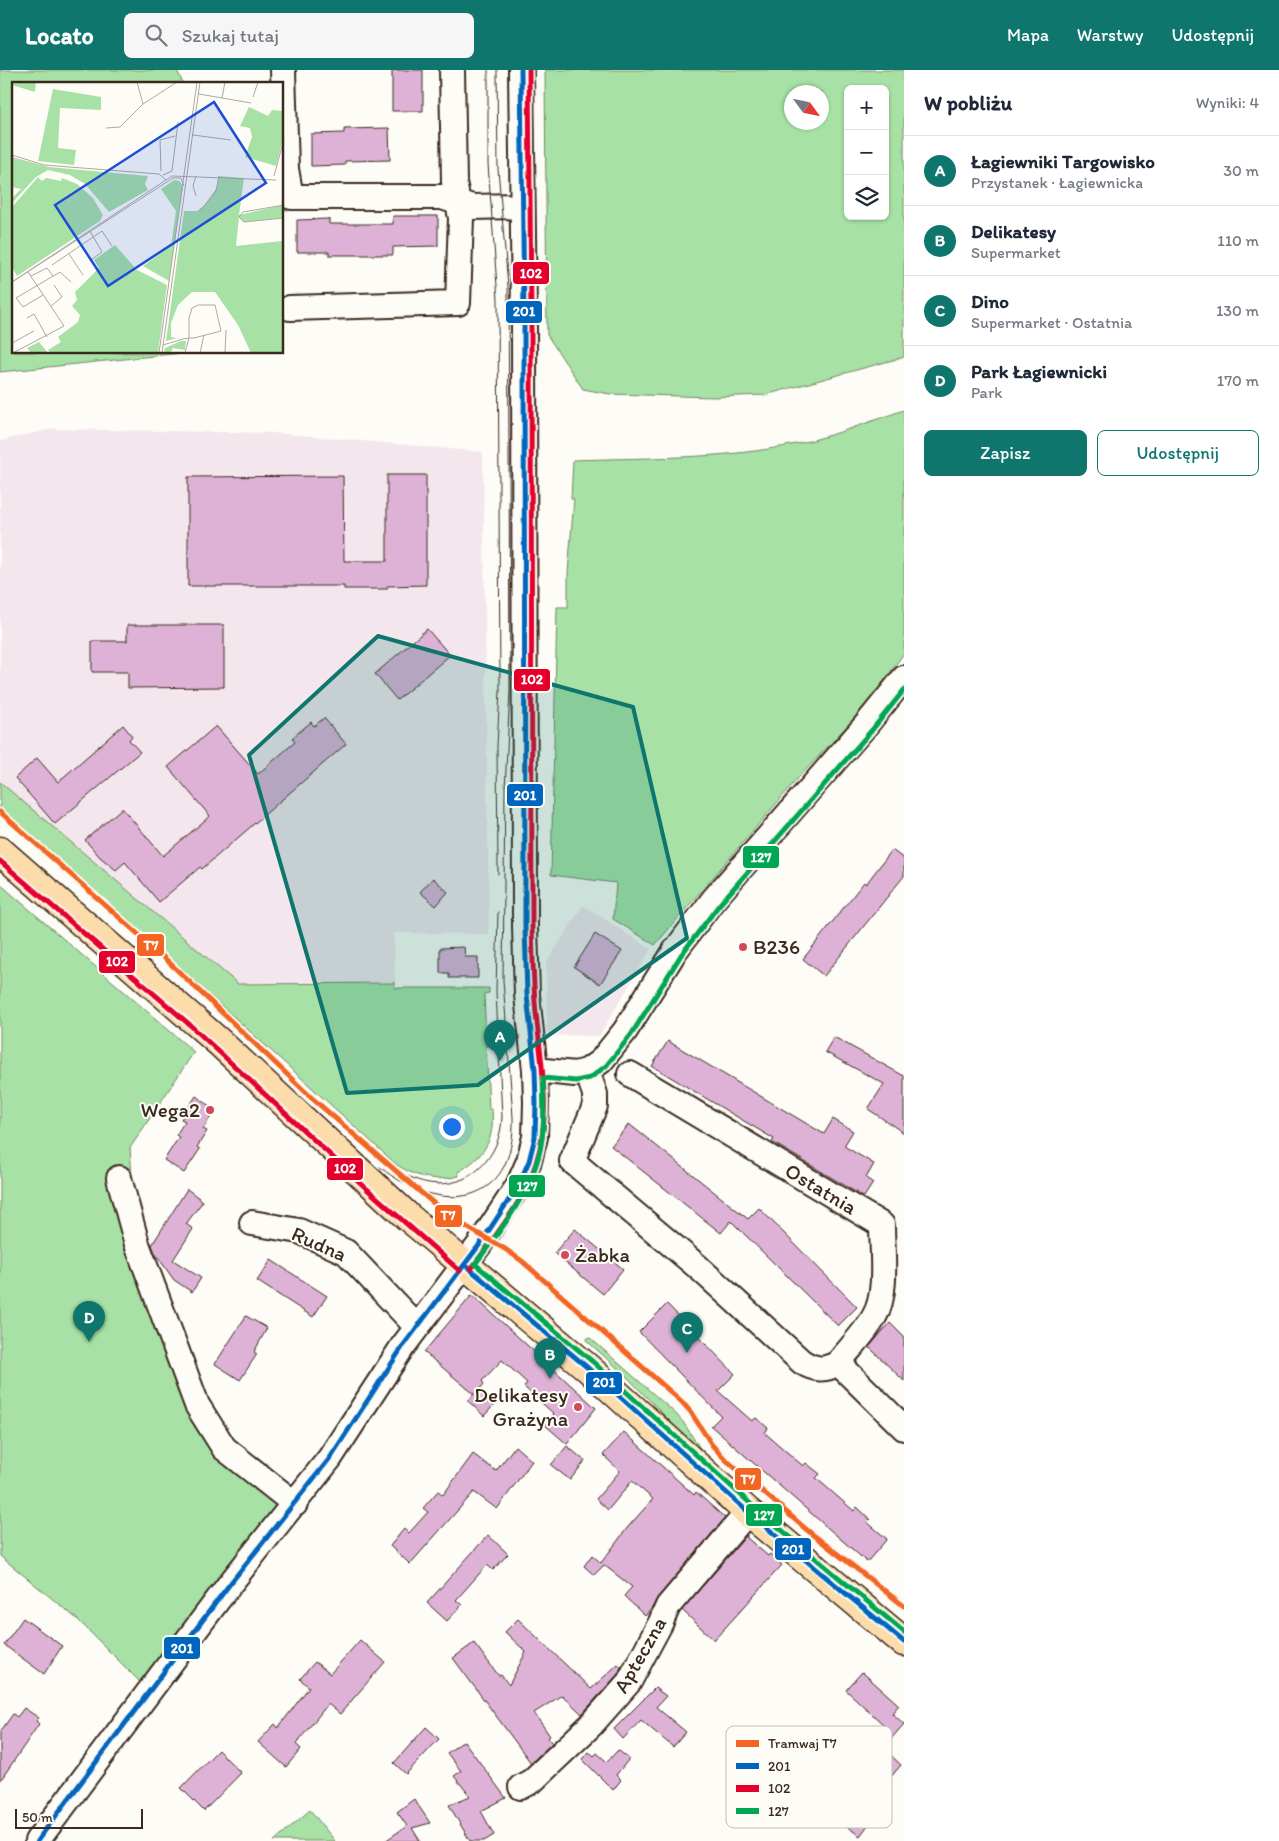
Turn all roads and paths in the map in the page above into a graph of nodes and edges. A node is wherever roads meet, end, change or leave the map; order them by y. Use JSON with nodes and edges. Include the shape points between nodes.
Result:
{"nodes":[{"id":1,"x":452,"y":70,"type":"edge"},
{"id":2,"x":521,"y":70,"type":"edge"},
{"id":3,"x":284,"y":103,"type":"edge"},
{"id":4,"x":458,"y":203,"type":"junction"},
{"id":5,"x":522,"y":206,"type":"junction"},
{"id":6,"x":290,"y":308,"type":"dead end"},
{"id":7,"x":904,"y":678,"type":"edge"},
{"id":8,"x":0,"y":851,"type":"edge"},
{"id":9,"x":535,"y":1070,"type":"junction"},
{"id":10,"x":587,"y":1072,"type":"junction"},
{"id":11,"x":630,"y":1074,"type":"dead end"},
{"id":12,"x":119,"y":1178,"type":"dead end"},
{"id":13,"x":252,"y":1223,"type":"dead end"},
{"id":14,"x":465,"y":1265,"type":"junction"},
{"id":15,"x":417,"y":1327,"type":"junction"},
{"id":16,"x":838,"y":1363,"type":"junction"},
{"id":17,"x":904,"y":1428,"type":"edge"},
{"id":18,"x":295,"y":1504,"type":"junction"},
{"id":19,"x":748,"y":1512,"type":"junction"},
{"id":20,"x":904,"y":1642,"type":"edge"},
{"id":21,"x":521,"y":1787,"type":"dead end"},
{"id":22,"x":38,"y":1841,"type":"edge"}],
"edges":[{"from":1,"to":4,"type":"street","via":[[454,182]]},
{"from":2,"to":5,"type":"street"},
{"from":3,"to":4,"type":"street","via":[[286,169],[291,198],[442,197]]},
{"from":4,"to":5,"type":"street","via":[[472,207]]},
{"from":4,"to":6,"type":"street","via":[[461,218],[458,303]]},
{"from":5,"to":9,"type":"street","via":[[525,926],[527,995]]},
{"from":7,"to":10,"type":"street","via":[[866,726],[712,900],[614,1045]]},
{"from":8,"to":14,"type":"main road","via":[[220,1043],[368,1182]]},
{"from":9,"to":10,"type":"street"},
{"from":9,"to":14,"type":"street","via":[[535,1137],[529,1161],[505,1208]]},
{"from":10,"to":16,"type":"street","via":[[595,1094],[595,1106],[572,1161],[690,1260],[802,1362],[820,1369],[829,1369]]},
{"from":11,"to":16,"type":"street","name":"Ostatnia","via":[[882,1225],[880,1303],[874,1317]]},
{"from":12,"to":18,"type":"street","via":[[137,1244],[197,1405],[224,1448]]},
{"from":13,"to":15,"type":"street","name":"Rudna","via":[[299,1231],[346,1252]]},
{"from":14,"to":15,"type":"street"},
{"from":14,"to":19,"type":"main road","via":[[588,1368]]},
{"from":15,"to":18,"type":"street","via":[[330,1458]]},
{"from":16,"to":17,"type":"street"},
{"from":18,"to":22,"type":"street","via":[[228,1585]]},
{"from":19,"to":20,"type":"main road"},
{"from":19,"to":21,"type":"street","name":"Apteczna","via":[[668,1606],[629,1682],[591,1725],[532,1781]]}]}
